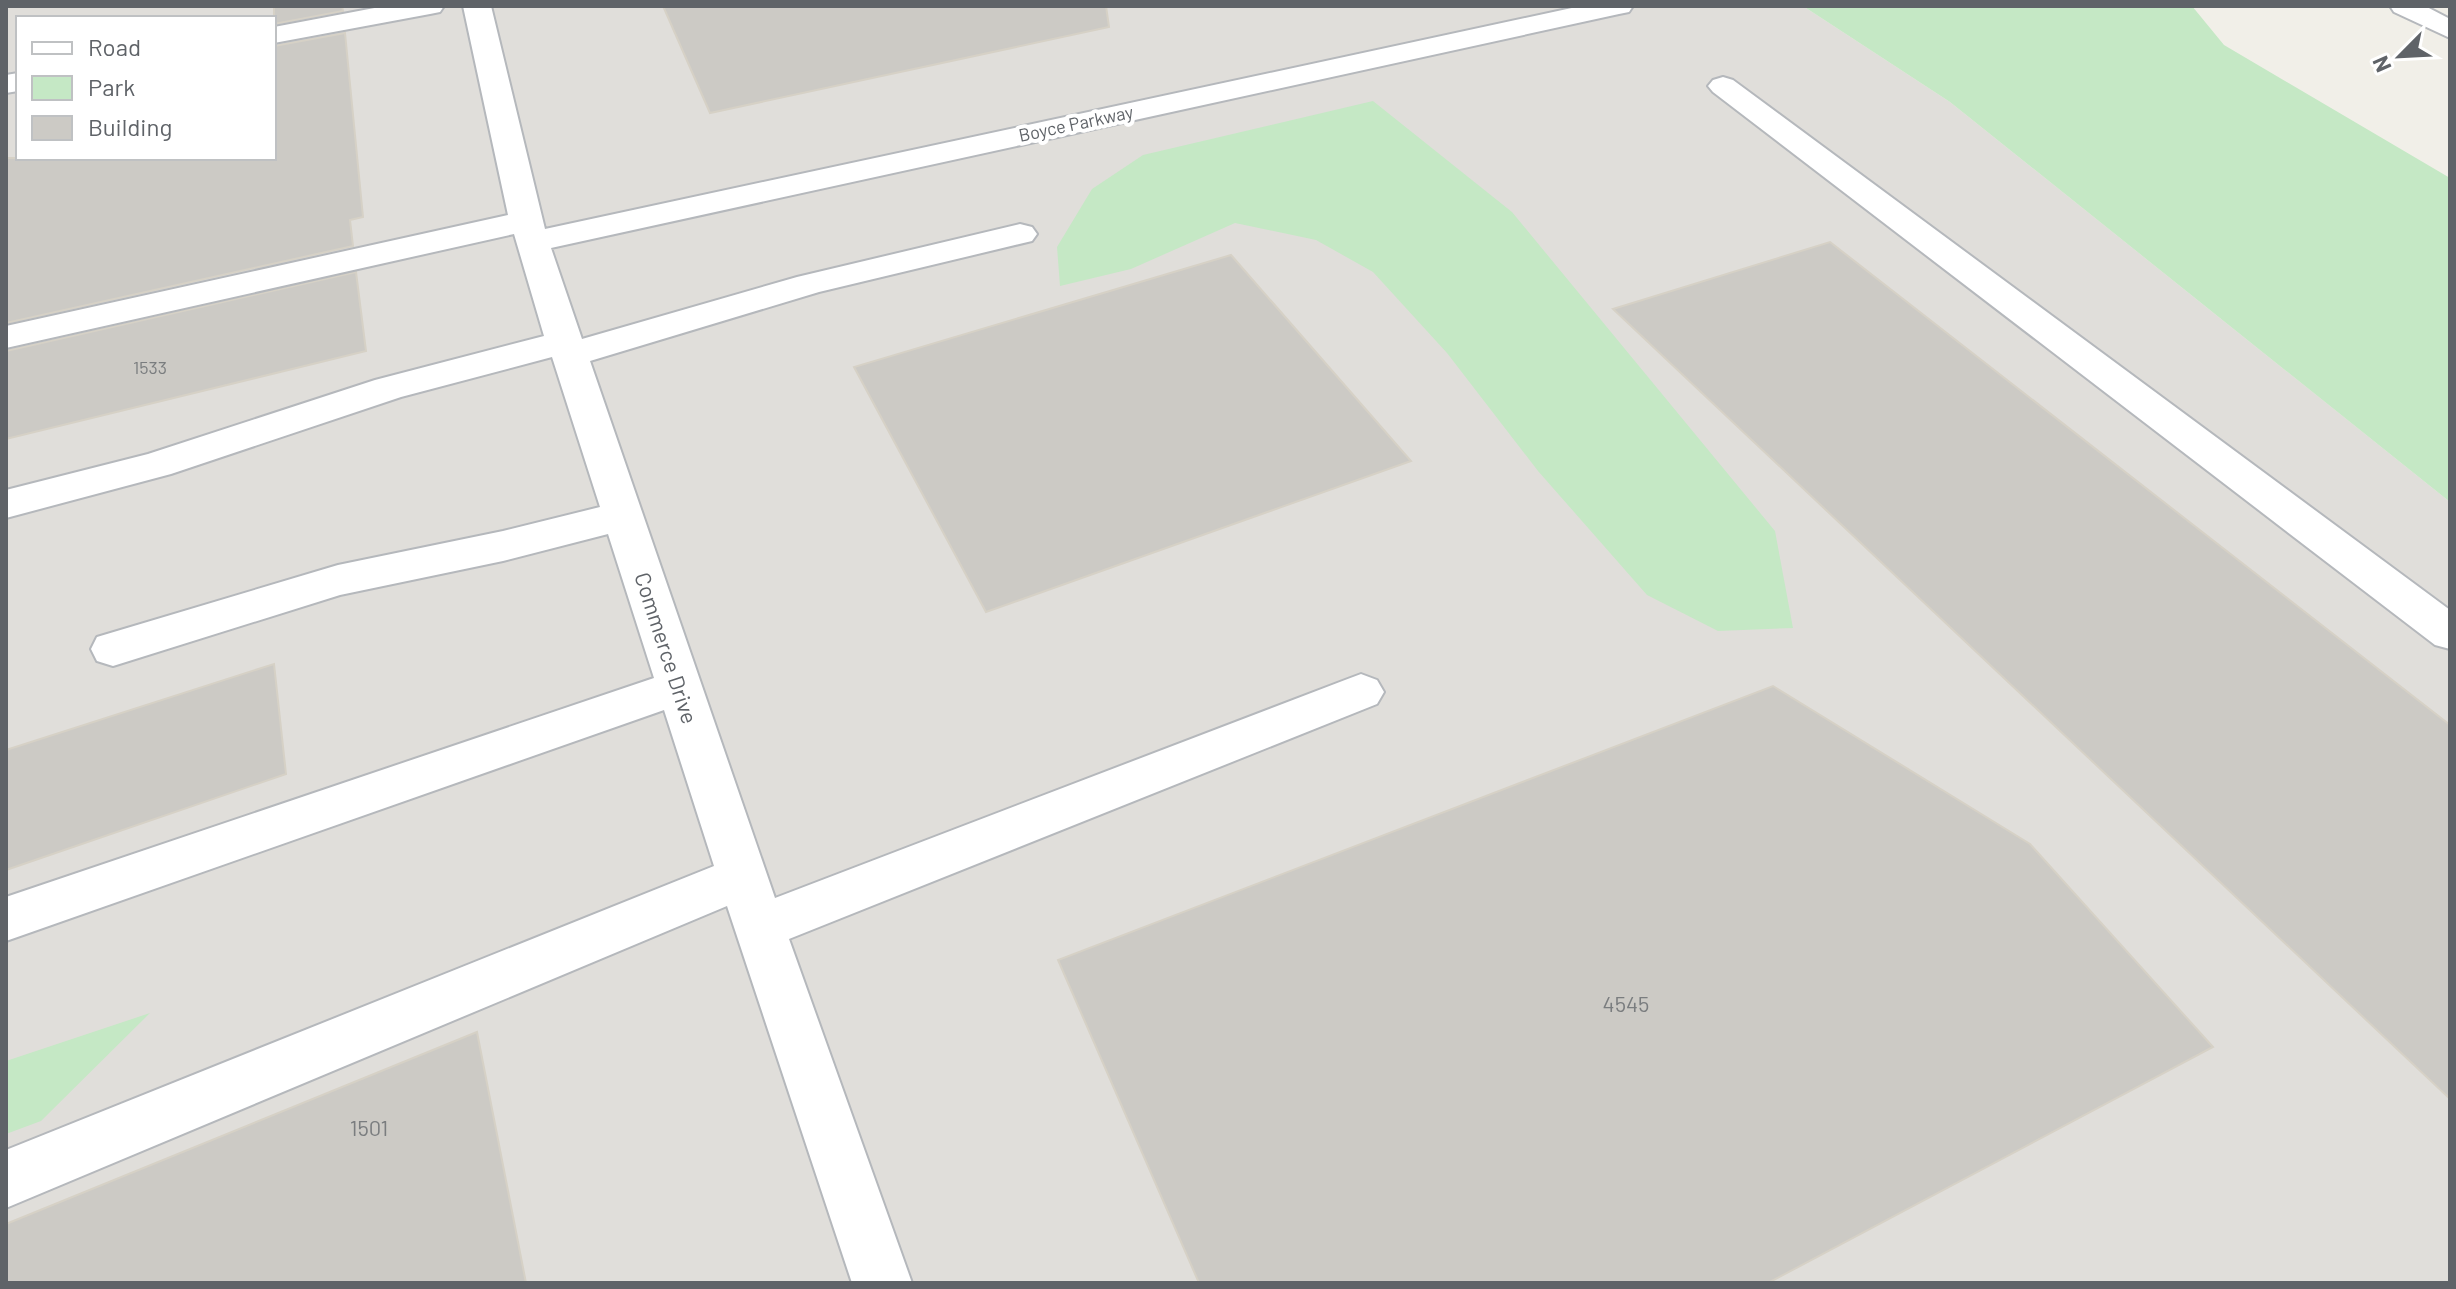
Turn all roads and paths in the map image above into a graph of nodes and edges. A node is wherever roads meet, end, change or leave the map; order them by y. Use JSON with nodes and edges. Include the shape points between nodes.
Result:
{"nodes":[{"id":1,"x":430,"y":6,"type":"edge"},
{"id":2,"x":477,"y":6,"type":"edge"},
{"id":3,"x":1619,"y":6,"type":"edge"},
{"id":4,"x":2404,"y":6,"type":"edge"},
{"id":5,"x":2450,"y":30,"type":"edge"},
{"id":6,"x":276,"y":35,"type":"edge"},
{"id":7,"x":1723,"y":86,"type":"dead end"},
{"id":8,"x":530,"y":232,"type":"junction"},
{"id":9,"x":1020,"y":234,"type":"dead end"},
{"id":10,"x":6,"y":337,"type":"edge"},
{"id":11,"x":568,"y":349,"type":"junction"},
{"id":12,"x":6,"y":504,"type":"edge"},
{"id":13,"x":622,"y":516,"type":"junction"},
{"id":14,"x":2450,"y":633,"type":"edge"},
{"id":15,"x":113,"y":649,"type":"dead end"},
{"id":16,"x":679,"y":687,"type":"junction"},
{"id":17,"x":1361,"y":692,"type":"dead end"},
{"id":18,"x":743,"y":877,"type":"junction"},
{"id":19,"x":6,"y":919,"type":"edge"},
{"id":20,"x":760,"y":927,"type":"junction"},
{"id":21,"x":6,"y":1179,"type":"edge"},
{"id":22,"x":882,"y":1283,"type":"edge"}],
"edges":[{"from":1,"to":6,"type":"street"},
{"from":2,"to":8,"type":"street","name":"Commerce Drive"},
{"from":3,"to":8,"type":"street","name":"Boyce Parkway"},
{"from":4,"to":5,"type":"street"},
{"from":7,"to":14,"type":"street"},
{"from":8,"to":10,"type":"street","name":"Boyce Parkway"},
{"from":8,"to":11,"type":"street","name":"Commerce Drive"},
{"from":9,"to":11,"type":"street"},
{"from":11,"to":12,"type":"street","via":[[388,388],[157,465]]},
{"from":11,"to":13,"type":"street","name":"Commerce Drive"},
{"from":13,"to":15,"type":"street","via":[[338,580]]},
{"from":13,"to":16,"type":"street","name":"Commerce Drive"},
{"from":16,"to":18,"type":"street","name":"Commerce Drive"},
{"from":16,"to":19,"type":"street"},
{"from":17,"to":20,"type":"street"},
{"from":18,"to":20,"type":"street","name":"Commerce Drive"},
{"from":18,"to":21,"type":"street"},
{"from":20,"to":22,"type":"street","name":"Commerce Drive"}]}
